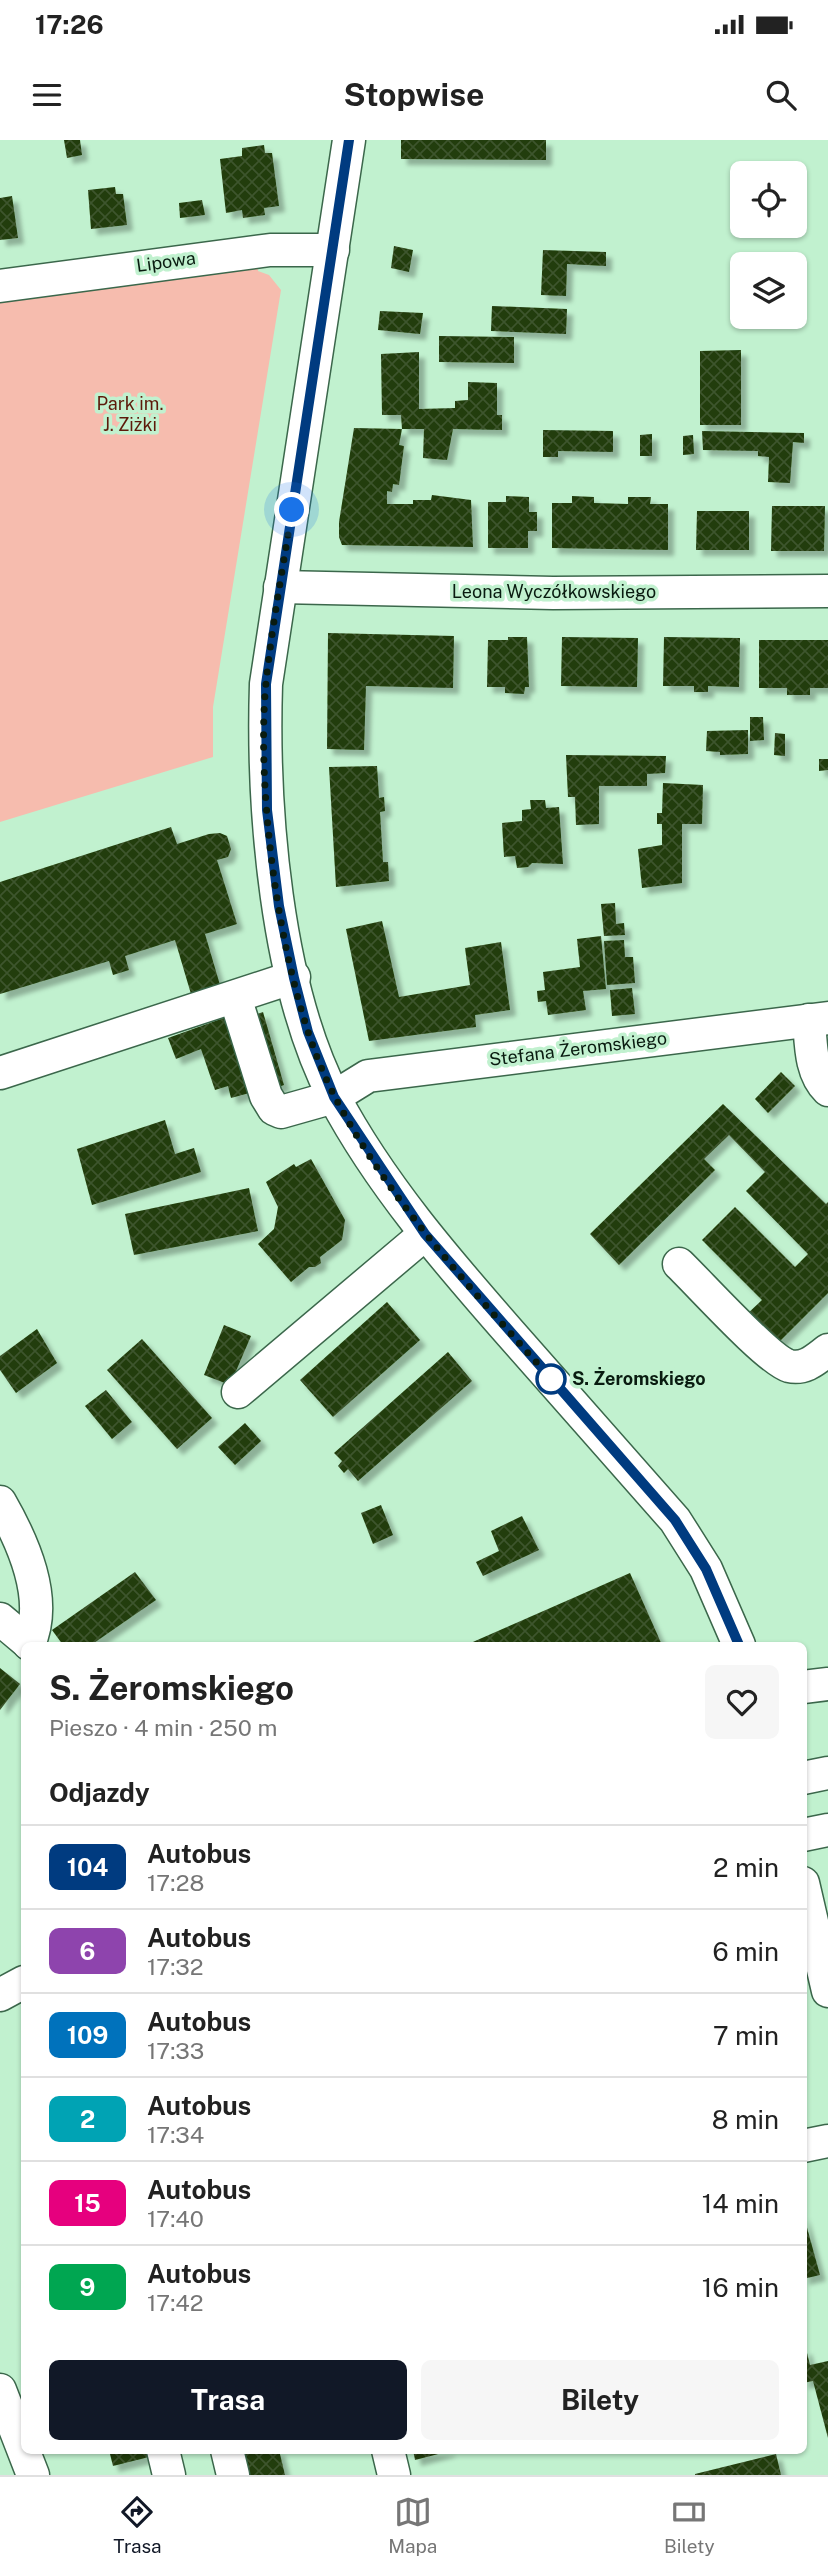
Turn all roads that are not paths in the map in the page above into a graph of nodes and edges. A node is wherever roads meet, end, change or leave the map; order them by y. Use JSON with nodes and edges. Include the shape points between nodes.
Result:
{"nodes":[{"id":1,"x":349,"y":140,"type":"edge"},
{"id":2,"x":333,"y":250,"type":"junction"},
{"id":3,"x":0,"y":286,"type":"edge"},
{"id":4,"x":280,"y":587,"type":"junction"},
{"id":5,"x":828,"y":591,"type":"edge"},
{"id":6,"x":294,"y":978,"type":"junction"},
{"id":7,"x":242,"y":994,"type":"junction"},
{"id":8,"x":819,"y":1019,"type":"edge"},
{"id":9,"x":0,"y":1073,"type":"edge"},
{"id":10,"x":828,"y":1090,"type":"edge"},
{"id":11,"x":334,"y":1097,"type":"junction"},
{"id":12,"x":425,"y":1234,"type":"junction"},
{"id":13,"x":680,"y":1264,"type":"dead end"},
{"id":14,"x":828,"y":1350,"type":"edge"},
{"id":15,"x":238,"y":1392,"type":"dead end"},
{"id":16,"x":0,"y":1502,"type":"edge"},
{"id":17,"x":0,"y":1619,"type":"edge"},
{"id":18,"x":28,"y":1642,"type":"edge"},
{"id":19,"x":31,"y":1642,"type":"edge"},
{"id":20,"x":738,"y":1642,"type":"edge"},
{"id":21,"x":828,"y":1684,"type":"edge"},
{"id":22,"x":807,"y":1687,"type":"edge"},
{"id":23,"x":828,"y":1773,"type":"edge"},
{"id":24,"x":807,"y":1777,"type":"edge"},
{"id":25,"x":828,"y":1830,"type":"edge"},
{"id":26,"x":807,"y":1834,"type":"edge"},
{"id":27,"x":807,"y":1900,"type":"edge"},
{"id":28,"x":21,"y":1984,"type":"edge"},
{"id":29,"x":828,"y":1991,"type":"edge"},
{"id":30,"x":0,"y":1995,"type":"edge"},
{"id":31,"x":828,"y":2141,"type":"edge"},
{"id":32,"x":807,"y":2145,"type":"edge"},
{"id":33,"x":0,"y":2390,"type":"edge"},
{"id":34,"x":21,"y":2444,"type":"edge"},
{"id":35,"x":25,"y":2454,"type":"edge"},
{"id":36,"x":164,"y":2454,"type":"edge"},
{"id":37,"x":228,"y":2454,"type":"edge"},
{"id":38,"x":389,"y":2454,"type":"edge"},
{"id":39,"x":33,"y":2475,"type":"edge"},
{"id":40,"x":169,"y":2475,"type":"edge"},
{"id":41,"x":233,"y":2475,"type":"edge"},
{"id":42,"x":394,"y":2475,"type":"edge"}],
"edges":[{"from":1,"to":2,"type":"street"},
{"from":2,"to":3,"type":"street","name":"Lipowa","via":[[270,250]]},
{"from":2,"to":4,"type":"street"},
{"from":4,"to":5,"type":"street","name":"Leona Wyczółkowskiego","via":[[553,593]]},
{"from":4,"to":6,"type":"street","via":[[266,684],[264,746],[279,906]]},
{"from":6,"to":7,"type":"street"},
{"from":6,"to":11,"type":"street","via":[[308,1032]]},
{"from":7,"to":9,"type":"street"},
{"from":7,"to":11,"type":"street","name":"Stefana Żeromskiego","via":[[292,1110]]},
{"from":8,"to":10,"type":"street","via":[[812,1054],[818,1081]]},
{"from":8,"to":11,"type":"street","name":"Stefana Żeromskiego","via":[[369,1076]]},
{"from":11,"to":12,"type":"street"},
{"from":12,"to":15,"type":"street"},
{"from":12,"to":20,"type":"street","via":[[675,1520],[706,1569]]},
{"from":13,"to":14,"type":"street","via":[[788,1366],[808,1365]]},
{"from":16,"to":19,"type":"street","via":[[28,1561],[36,1603]]},
{"from":17,"to":18,"type":"street"},
{"from":21,"to":22,"type":"street"},
{"from":23,"to":24,"type":"street"},
{"from":25,"to":26,"type":"street"},
{"from":27,"to":29,"type":"street"},
{"from":28,"to":30,"type":"street"},
{"from":31,"to":32,"type":"street"},
{"from":33,"to":34,"type":"street"},
{"from":35,"to":39,"type":"street"},
{"from":36,"to":40,"type":"street"},
{"from":37,"to":41,"type":"street"},
{"from":38,"to":42,"type":"street"}]}
